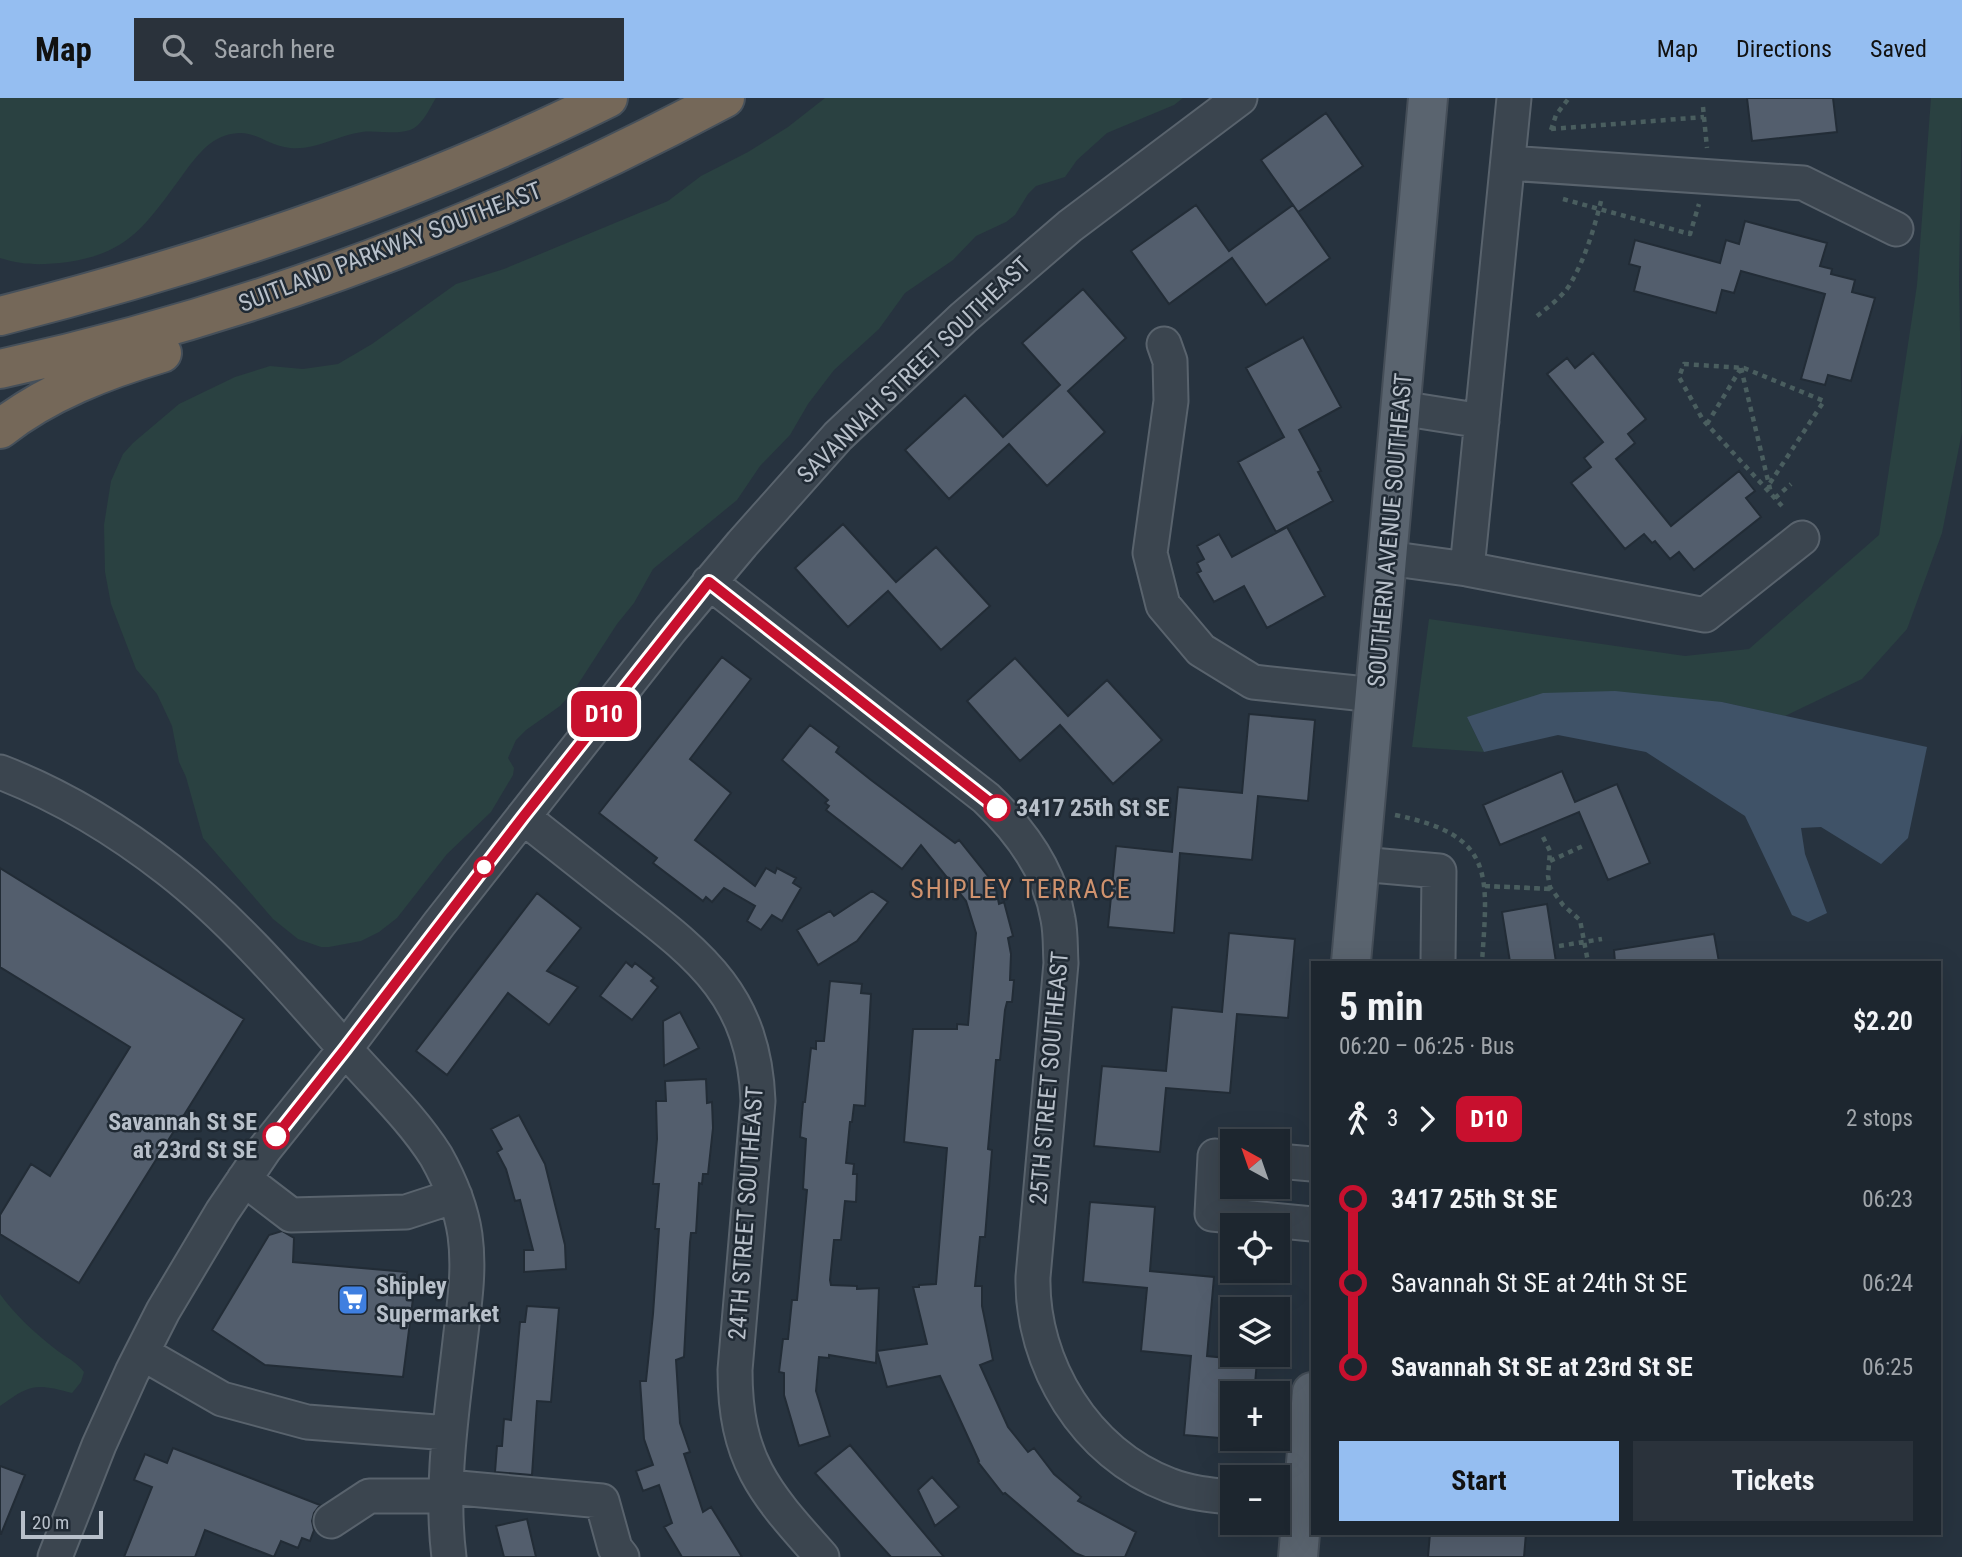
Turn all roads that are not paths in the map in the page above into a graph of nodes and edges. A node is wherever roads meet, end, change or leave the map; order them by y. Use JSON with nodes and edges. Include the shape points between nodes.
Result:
{"nodes":[{"id":1,"x":608,"y":98,"type":"edge"},
{"id":2,"x":725,"y":98,"type":"edge"},
{"id":3,"x":1240,"y":98,"type":"edge"},
{"id":4,"x":1428,"y":98,"type":"edge"},
{"id":5,"x":1514,"y":98,"type":"edge"},
{"id":6,"x":1508,"y":163,"type":"junction"},
{"id":7,"x":536,"y":192,"type":"junction"},
{"id":8,"x":1896,"y":229,"type":"dead end"},
{"id":9,"x":0,"y":316,"type":"edge"},
{"id":10,"x":1164,"y":344,"type":"dead end"},
{"id":11,"x":0,"y":369,"type":"edge"},
{"id":12,"x":1401,"y":408,"type":"junction"},
{"id":13,"x":1482,"y":421,"type":"junction"},
{"id":14,"x":0,"y":429,"type":"edge"},
{"id":15,"x":1802,"y":538,"type":"dead end"},
{"id":16,"x":1387,"y":558,"type":"junction"},
{"id":17,"x":1467,"y":569,"type":"junction"},
{"id":18,"x":709,"y":582,"type":"junction"},
{"id":19,"x":1375,"y":695,"type":"junction"},
{"id":20,"x":0,"y":772,"type":"edge"},
{"id":21,"x":523,"y":817,"type":"junction"},
{"id":22,"x":1360,"y":864,"type":"junction"},
{"id":23,"x":1351,"y":961,"type":"edge"},
{"id":24,"x":1438,"y":961,"type":"edge"},
{"id":25,"x":345,"y":1049,"type":"junction"},
{"id":26,"x":1220,"y":1157,"type":"edge"},
{"id":27,"x":1290,"y":1162,"type":"edge"},
{"id":28,"x":1311,"y":1164,"type":"edge"},
{"id":29,"x":244,"y":1179,"type":"junction"},
{"id":30,"x":455,"y":1196,"type":"junction"},
{"id":31,"x":1311,"y":1224,"type":"edge"},
{"id":32,"x":142,"y":1353,"type":"junction"},
{"id":33,"x":1311,"y":1397,"type":"edge"},
{"id":34,"x":449,"y":1433,"type":"junction"},
{"id":35,"x":448,"y":1491,"type":"junction"},
{"id":36,"x":1220,"y":1496,"type":"edge"},
{"id":37,"x":1290,"y":1506,"type":"edge"},
{"id":38,"x":331,"y":1521,"type":"dead end"},
{"id":39,"x":55,"y":1557,"type":"edge"},
{"id":40,"x":449,"y":1557,"type":"edge"},
{"id":41,"x":622,"y":1557,"type":"edge"},
{"id":42,"x":821,"y":1557,"type":"edge"},
{"id":43,"x":1298,"y":1557,"type":"edge"}],
"edges":[{"from":1,"to":9,"type":"highway","name":"SUITLAND PARKWAY SOUTHEAST","via":[[441,173],[280,234],[115,286]]},
{"from":2,"to":7,"type":"highway","name":"SUITLAND PARKWAY SOUTHEAST"},
{"from":3,"to":18,"type":"street","name":"SAVANNAH STREET SOUTHEAST","via":[[1079,219],[992,292],[838,436]]},
{"from":4,"to":12,"type":"main road","name":"SOUTHERN AVENUE SOUTHEAST"},
{"from":5,"to":6,"type":"street"},
{"from":6,"to":8,"type":"street","via":[[1803,183]]},
{"from":6,"to":13,"type":"street"},
{"from":7,"to":11,"type":"highway","name":"SUITLAND PARKWAY SOUTHEAST","via":[[407,246],[241,305]]},
{"from":7,"to":14,"type":"highway","via":[[366,285],[107,371],[57,394]]},
{"from":10,"to":19,"type":"street","via":[[1170,361],[1171,401],[1150,553],[1163,605],[1201,650],[1253,681]]},
{"from":12,"to":13,"type":"street"},
{"from":12,"to":16,"type":"main road","name":"SOUTHERN AVENUE SOUTHEAST"},
{"from":13,"to":17,"type":"street"},
{"from":15,"to":17,"type":"street","via":[[1705,615]]},
{"from":16,"to":17,"type":"street"},
{"from":16,"to":19,"type":"main road","name":"SOUTHERN AVENUE SOUTHEAST"},
{"from":18,"to":21,"type":"street","name":"SAVANNAH STREET SOUTHEAST"},
{"from":18,"to":36,"type":"street","name":"25TH STREET SOUTHEAST","via":[[986,798],[1027,843],[1054,903],[1061,963],[1033,1277],[1040,1334],[1064,1395],[1109,1447],[1167,1485]]},
{"from":19,"to":22,"type":"main road","name":"SOUTHERN AVENUE SOUTHEAST"},
{"from":20,"to":25,"type":"street","via":[[99,822],[170,871],[243,939]]},
{"from":21,"to":25,"type":"street","name":"SAVANNAH STREET SOUTHEAST"},
{"from":21,"to":42,"type":"street","name":"24TH STREET SOUTHEAST","via":[[688,947],[729,997],[747,1034],[758,1101],[735,1370],[737,1415],[764,1489]]},
{"from":22,"to":23,"type":"main road","name":"SOUTHERN AVENUE SOUTHEAST"},
{"from":22,"to":24,"type":"street","via":[[1439,872]]},
{"from":25,"to":29,"type":"street","name":"SAVANNAH STREET SOUTHEAST"},
{"from":25,"to":30,"type":"street","via":[[427,1143]]},
{"from":26,"to":31,"type":"street","via":[[1215,1156],[1212,1214]]},
{"from":27,"to":28,"type":"street"},
{"from":29,"to":30,"type":"street","via":[[291,1215],[406,1212]]},
{"from":29,"to":32,"type":"street","name":"SAVANNAH STREET SOUTHEAST"},
{"from":30,"to":34,"type":"street","via":[[465,1236],[467,1276]]},
{"from":32,"to":34,"type":"street","via":[[222,1399],[307,1422]]},
{"from":32,"to":39,"type":"street","name":"SAVANNAH STREET SOUTHEAST","via":[[99,1444]]},
{"from":33,"to":37,"type":"main road"},
{"from":34,"to":35,"type":"street"},
{"from":35,"to":38,"type":"street","via":[[369,1496]]},
{"from":35,"to":40,"type":"street"},
{"from":35,"to":41,"type":"street","via":[[602,1501],[615,1548]]},
{"from":37,"to":43,"type":"main road"}]}
